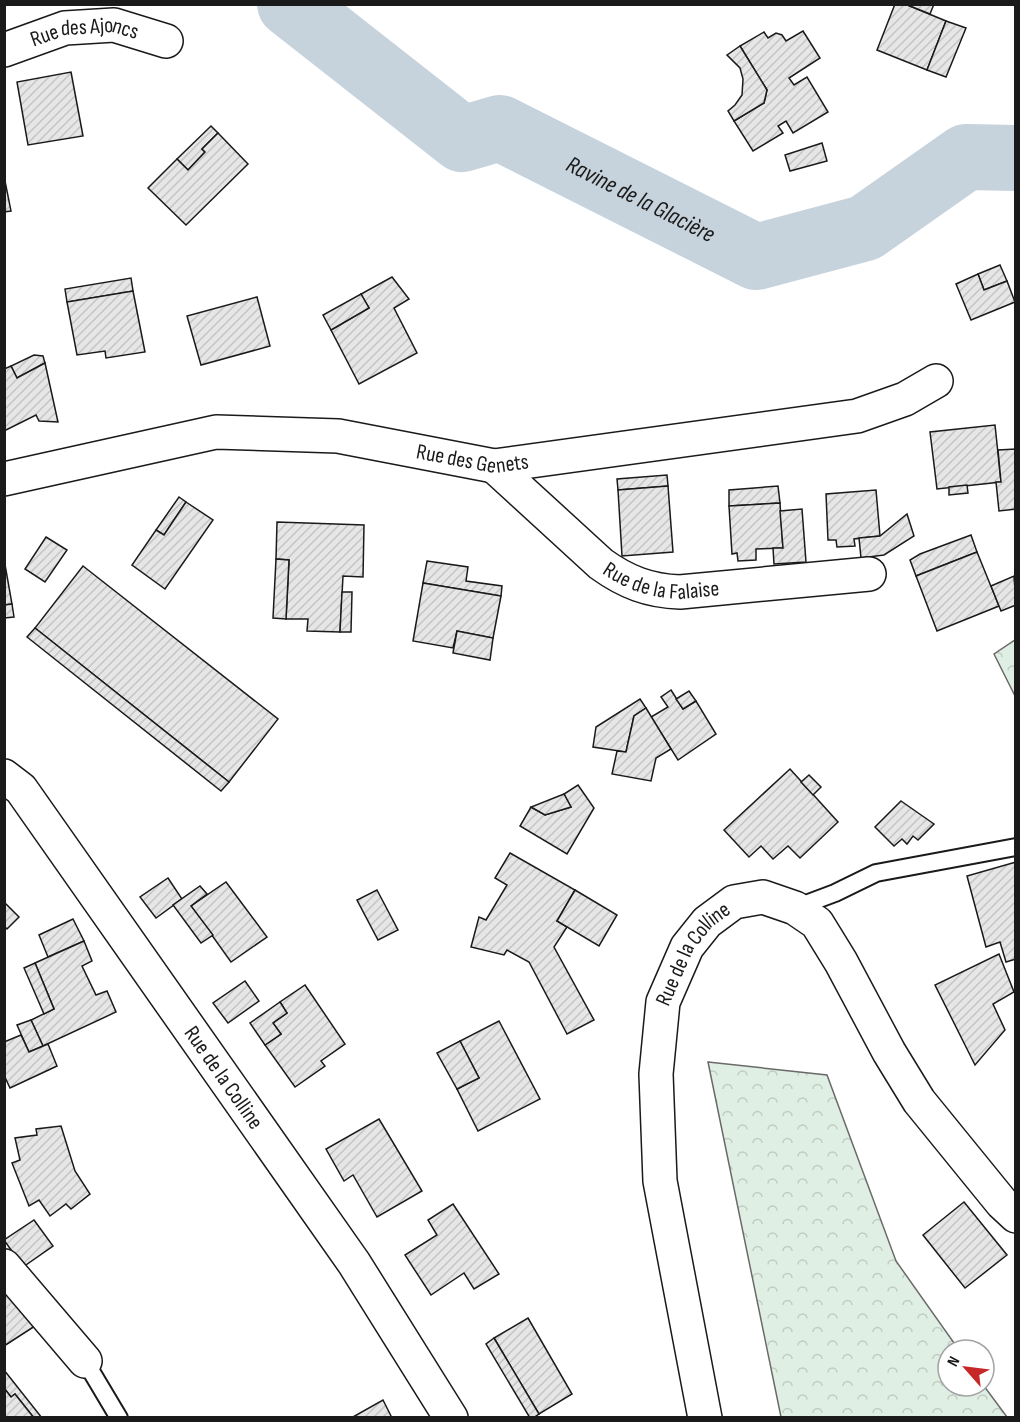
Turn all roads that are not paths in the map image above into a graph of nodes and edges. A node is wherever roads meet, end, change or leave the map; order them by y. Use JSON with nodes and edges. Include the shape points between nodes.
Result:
{"nodes":[{"id":1,"x":166,"y":41,"type":"dead end"},
{"id":2,"x":4,"y":50,"type":"edge"},
{"id":3,"x":936,"y":381,"type":"dead end"},
{"id":4,"x":494,"y":466,"type":"junction"},
{"id":5,"x":4,"y":478,"type":"edge"},
{"id":6,"x":869,"y":574,"type":"dead end"},
{"id":7,"x":4,"y":776,"type":"edge"},
{"id":8,"x":1016,"y":847,"type":"edge"},
{"id":9,"x":795,"y":908,"type":"junction"},
{"id":10,"x":1016,"y":1216,"type":"edge"},
{"id":11,"x":4,"y":1266,"type":"edge"},
{"id":12,"x":84,"y":1361,"type":"joint"},
{"id":13,"x":119,"y":1418,"type":"edge"},
{"id":14,"x":451,"y":1418,"type":"edge"},
{"id":15,"x":705,"y":1418,"type":"edge"}],
"edges":[{"from":1,"to":2,"type":"street","name":"Rue des Ajoncs","via":[[114,25],[64,28]]},
{"from":3,"to":4,"type":"street","name":"Rue des Genets","via":[[905,399],[857,416]]},
{"from":4,"to":5,"type":"street","name":"Rue des Genets","via":[[338,436],[216,432]]},
{"from":4,"to":6,"type":"street","name":"Rue de la Falaise","via":[[601,564],[620,577],[659,591]]},
{"from":7,"to":14,"type":"street","name":"Rue de la Colline","via":[[21,789],[354,1263]]},
{"from":8,"to":9,"type":"lane","via":[[876,873]]},
{"from":9,"to":10,"type":"street","name":"Rue de la Colline","via":[[817,922],[919,1101]]},
{"from":9,"to":15,"type":"street","name":"Rue de la Colline","via":[[763,897],[734,902],[707,922],[687,947],[663,1002],[656,1074],[660,1181]]},
{"from":11,"to":12,"type":"street"},
{"from":12,"to":13,"type":"lane"}]}
